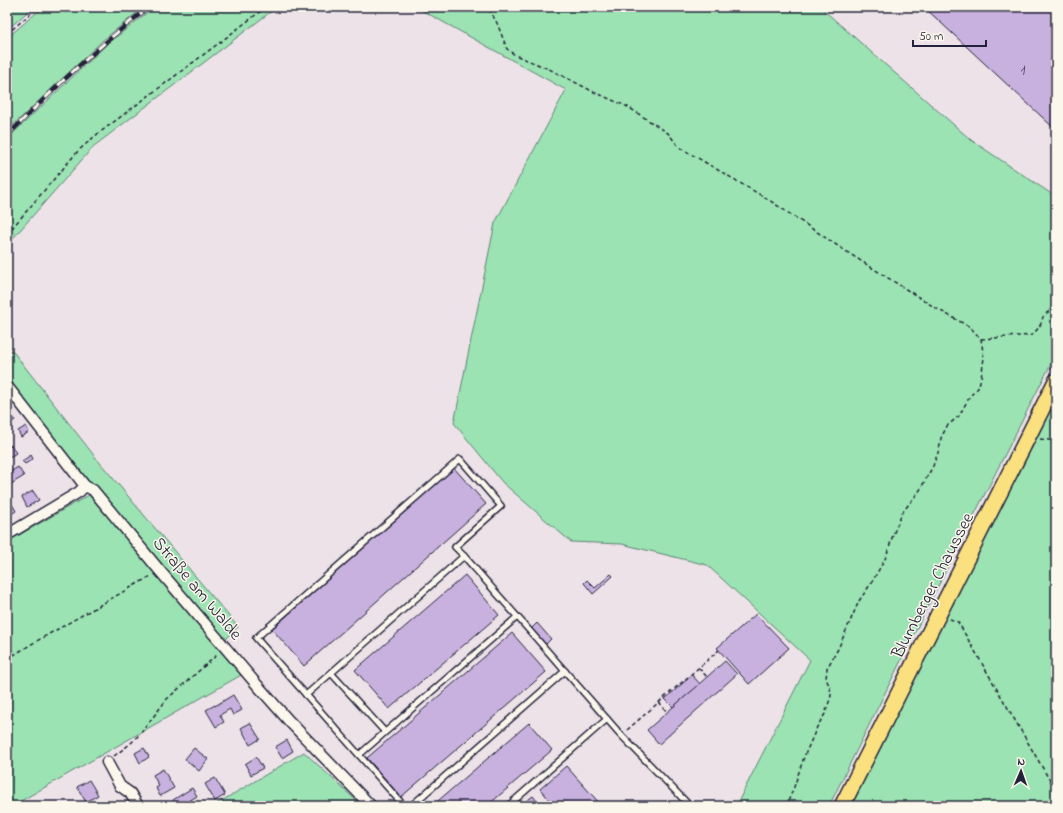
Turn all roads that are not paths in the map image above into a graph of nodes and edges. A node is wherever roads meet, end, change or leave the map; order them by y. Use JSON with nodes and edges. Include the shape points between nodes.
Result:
{"nodes":[{"id":1,"x":1056,"y":381,"type":"edge"},
{"id":2,"x":7,"y":386,"type":"edge"},
{"id":3,"x":86,"y":486,"type":"junction"},
{"id":4,"x":7,"y":535,"type":"edge"},
{"id":5,"x":464,"y":556,"type":"junction"},
{"id":6,"x":517,"y":617,"type":"junction"},
{"id":7,"x":565,"y":671,"type":"junction"},
{"id":8,"x":331,"y":673,"type":"junction"},
{"id":9,"x":306,"y":695,"type":"junction"},
{"id":10,"x":607,"y":719,"type":"junction"},
{"id":11,"x":385,"y":732,"type":"junction"},
{"id":12,"x":359,"y":755,"type":"junction"},
{"id":13,"x":107,"y":762,"type":"road end"},
{"id":14,"x":138,"y":806,"type":"edge"},
{"id":15,"x":371,"y":806,"type":"edge"},
{"id":16,"x":404,"y":806,"type":"edge"},
{"id":17,"x":411,"y":806,"type":"edge"},
{"id":18,"x":508,"y":806,"type":"edge"},
{"id":19,"x":690,"y":806,"type":"edge"},
{"id":20,"x":842,"y":806,"type":"edge"}],
"edges":[{"from":1,"to":20,"type":"main road","name":"Blumberger Chaussee"},
{"from":2,"to":3,"type":"street","name":"Straße am Walde"},
{"from":3,"to":4,"type":"street"},
{"from":3,"to":15,"type":"street","name":"Straße am Walde","via":[[93,490],[289,721]]},
{"from":5,"to":6,"type":"lane"},
{"from":5,"to":8,"type":"lane"},
{"from":5,"to":9,"type":"lane","via":[[455,546],[501,506],[460,459],[256,638]]},
{"from":6,"to":7,"type":"lane"},
{"from":6,"to":11,"type":"lane"},
{"from":7,"to":10,"type":"lane"},
{"from":7,"to":17,"type":"lane"},
{"from":8,"to":9,"type":"lane"},
{"from":8,"to":11,"type":"lane"},
{"from":9,"to":12,"type":"lane"},
{"from":10,"to":18,"type":"lane"},
{"from":10,"to":19,"type":"lane"},
{"from":11,"to":12,"type":"lane"},
{"from":12,"to":16,"type":"lane"},
{"from":13,"to":14,"type":"street","via":[[120,786],[130,793]]}]}
